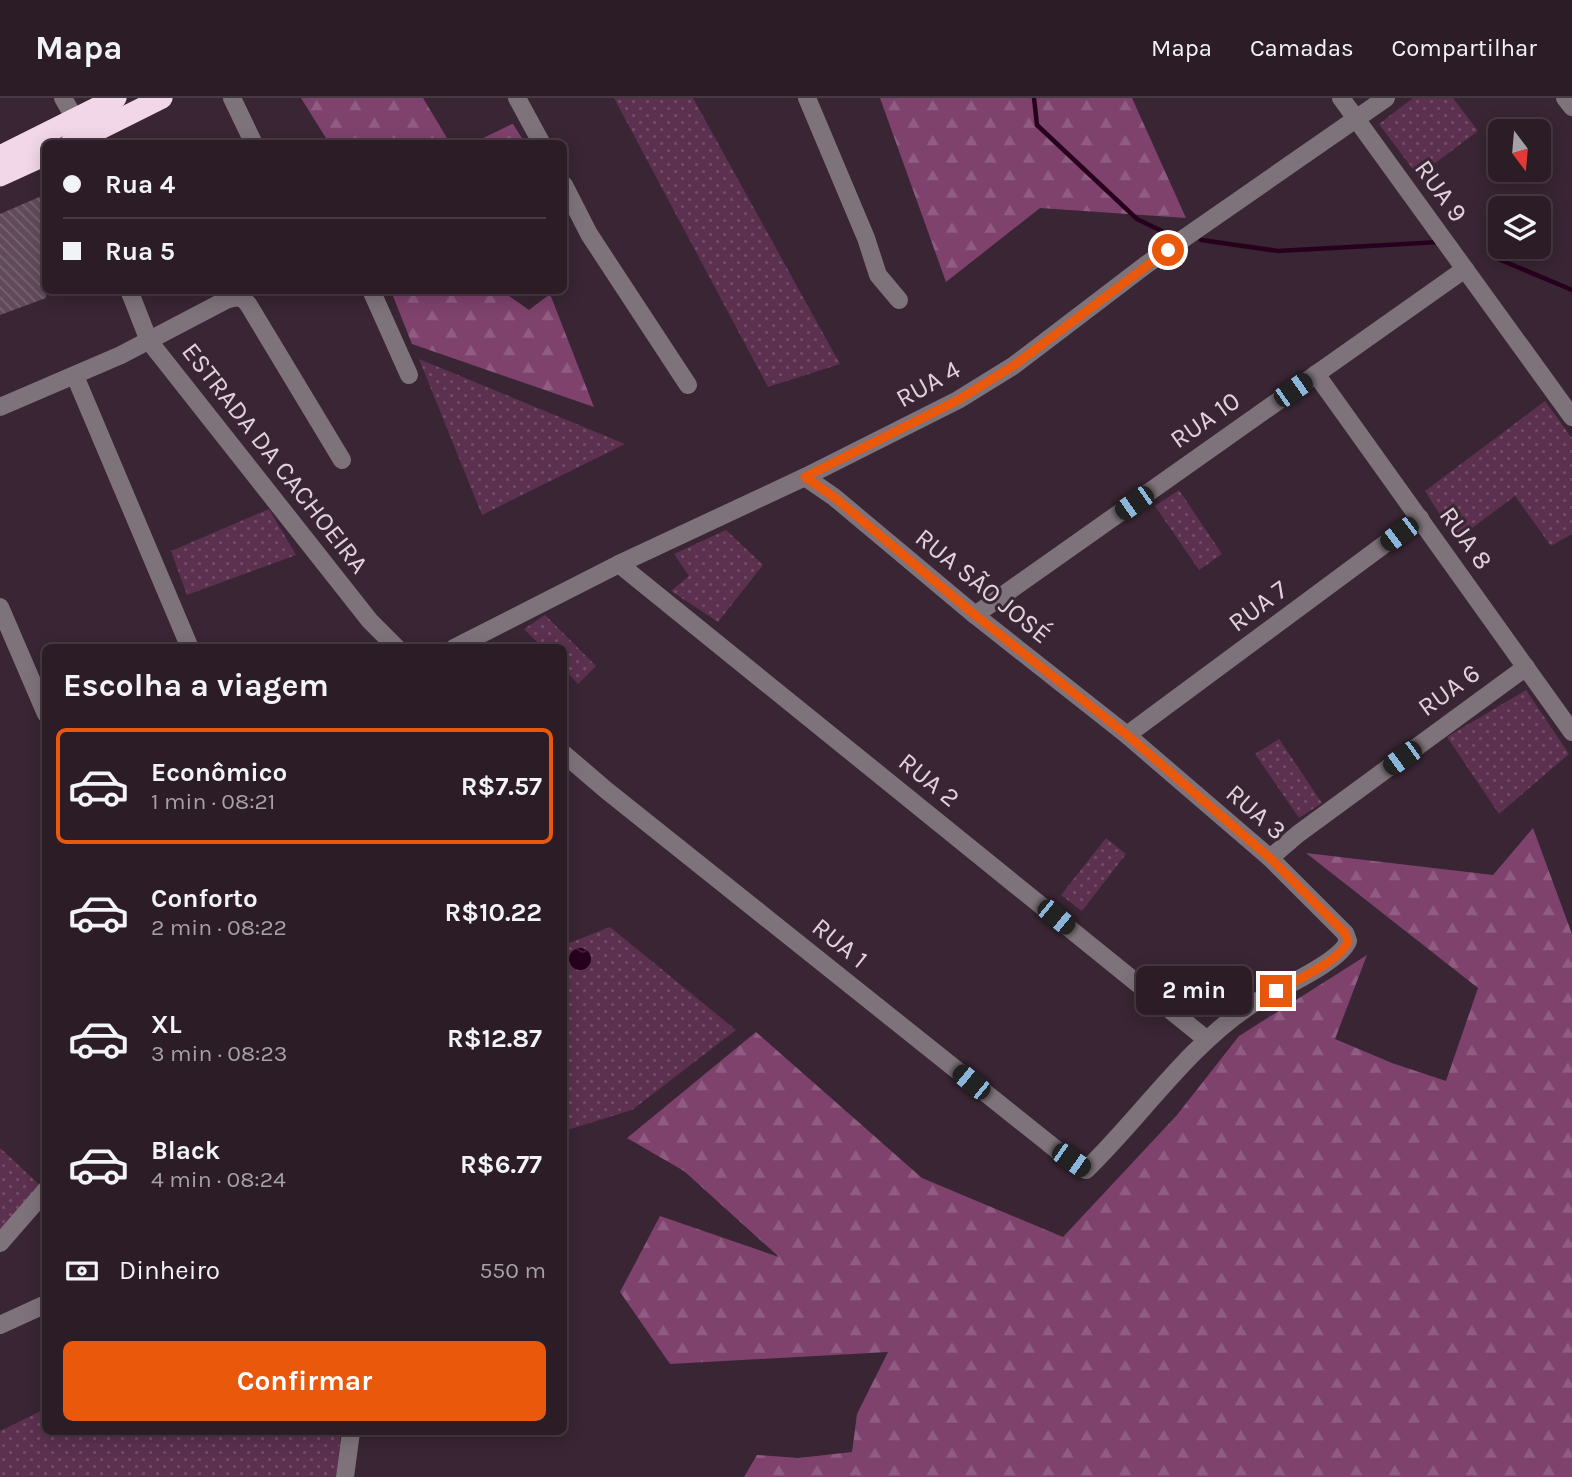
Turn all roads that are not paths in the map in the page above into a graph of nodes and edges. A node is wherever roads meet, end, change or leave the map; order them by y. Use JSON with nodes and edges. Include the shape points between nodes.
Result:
{"nodes":[{"id":1,"x":63,"y":98,"type":"edge"},
{"id":2,"x":116,"y":98,"type":"edge"},
{"id":3,"x":162,"y":98,"type":"edge"},
{"id":4,"x":232,"y":98,"type":"edge"},
{"id":5,"x":517,"y":98,"type":"edge"},
{"id":6,"x":807,"y":98,"type":"edge"},
{"id":7,"x":1341,"y":98,"type":"edge"},
{"id":8,"x":1386,"y":98,"type":"edge"},
{"id":9,"x":1565,"y":98,"type":"edge"},
{"id":10,"x":1572,"y":107,"type":"edge"},
{"id":11,"x":75,"y":119,"type":"junction"},
{"id":12,"x":1357,"y":119,"type":"junction"},
{"id":13,"x":77,"y":140,"type":"edge"},
{"id":14,"x":252,"y":140,"type":"edge"},
{"id":15,"x":539,"y":140,"type":"edge"},
{"id":16,"x":0,"y":156,"type":"edge"},
{"id":17,"x":42,"y":157,"type":"edge"},
{"id":18,"x":0,"y":176,"type":"edge"},
{"id":19,"x":567,"y":191,"type":"edge"},
{"id":20,"x":1465,"y":269,"type":"junction"},
{"id":21,"x":131,"y":294,"type":"edge"},
{"id":22,"x":373,"y":294,"type":"edge"},
{"id":23,"x":899,"y":300,"type":"dead end"},
{"id":24,"x":149,"y":341,"type":"junction"},
{"id":25,"x":1316,"y":374,"type":"junction"},
{"id":26,"x":409,"y":375,"type":"dead end"},
{"id":27,"x":75,"y":376,"type":"junction"},
{"id":28,"x":688,"y":385,"type":"dead end"},
{"id":29,"x":0,"y":407,"type":"edge"},
{"id":30,"x":1572,"y":417,"type":"edge"},
{"id":31,"x":342,"y":460,"type":"dead end"},
{"id":32,"x":805,"y":477,"type":"junction"},
{"id":33,"x":1420,"y":518,"type":"junction"},
{"id":34,"x":619,"y":564,"type":"junction"},
{"id":35,"x":0,"y":607,"type":"edge"},
{"id":36,"x":975,"y":615,"type":"junction"},
{"id":37,"x":188,"y":644,"type":"edge"},
{"id":38,"x":393,"y":644,"type":"edge"},
{"id":39,"x":462,"y":644,"type":"edge"},
{"id":40,"x":1526,"y":667,"type":"junction"},
{"id":41,"x":42,"y":705,"type":"edge"},
{"id":42,"x":1572,"y":732,"type":"edge"},
{"id":43,"x":1127,"y":735,"type":"junction"},
{"id":44,"x":567,"y":757,"type":"edge"},
{"id":45,"x":1270,"y":858,"type":"junction"},
{"id":46,"x":1206,"y":1039,"type":"junction"},
{"id":47,"x":42,"y":1196,"type":"edge"},
{"id":48,"x":0,"y":1243,"type":"edge"},
{"id":49,"x":42,"y":1306,"type":"edge"},
{"id":50,"x":0,"y":1325,"type":"edge"},
{"id":51,"x":351,"y":1435,"type":"edge"},
{"id":52,"x":345,"y":1477,"type":"edge"}],
"edges":[{"from":1,"to":11,"type":"street"},
{"from":2,"to":11,"type":"highway"},
{"from":3,"to":13,"type":"highway"},
{"from":4,"to":14,"type":"street"},
{"from":5,"to":15,"type":"street"},
{"from":6,"to":23,"type":"street","via":[[878,275]]},
{"from":7,"to":12,"type":"street","name":"RUA 9"},
{"from":8,"to":12,"type":"street","name":"RUA 4"},
{"from":9,"to":10,"type":"street"},
{"from":11,"to":16,"type":"highway"},
{"from":12,"to":20,"type":"street","name":"RUA 9"},
{"from":12,"to":32,"type":"street","name":"RUA 4","via":[[1147,264],[1013,366],[958,400]]},
{"from":17,"to":18,"type":"highway"},
{"from":19,"to":28,"type":"street","via":[[589,234]]},
{"from":20,"to":25,"type":"street","name":"RUA 10"},
{"from":20,"to":30,"type":"street","name":"RUA 9"},
{"from":21,"to":24,"type":"street","name":"ESTRADA DA CACHOEIRA"},
{"from":22,"to":26,"type":"street"},
{"from":24,"to":27,"type":"street"},
{"from":24,"to":31,"type":"street","via":[[226,300],[244,299]]},
{"from":24,"to":38,"type":"street","name":"ESTRADA DA CACHOEIRA"},
{"from":25,"to":33,"type":"street","name":"RUA 8"},
{"from":25,"to":36,"type":"street","name":"RUA 10"},
{"from":27,"to":29,"type":"street"},
{"from":27,"to":37,"type":"street"},
{"from":32,"to":34,"type":"street","name":"RUA 4"},
{"from":32,"to":36,"type":"street","name":"RUA SÃO JOSÉ"},
{"from":33,"to":40,"type":"street","name":"RUA 8"},
{"from":33,"to":43,"type":"street","name":"RUA 7"},
{"from":34,"to":39,"type":"street","name":"RUA 4"},
{"from":34,"to":46,"type":"street","name":"RUA 2"},
{"from":35,"to":41,"type":"street"},
{"from":36,"to":43,"type":"street","name":"RUA SÃO JOSÉ"},
{"from":40,"to":42,"type":"street","name":"RUA 8"},
{"from":40,"to":45,"type":"street","name":"RUA 6"},
{"from":43,"to":45,"type":"street","name":"RUA 3"},
{"from":44,"to":46,"type":"street","name":"RUA 1","via":[[1086,1170]]},
{"from":45,"to":46,"type":"street","name":"RUA 3","via":[[1345,933],[1348,944],[1321,966],[1253,1003]]},
{"from":47,"to":48,"type":"street"},
{"from":49,"to":50,"type":"street"},
{"from":51,"to":52,"type":"street"}]}
